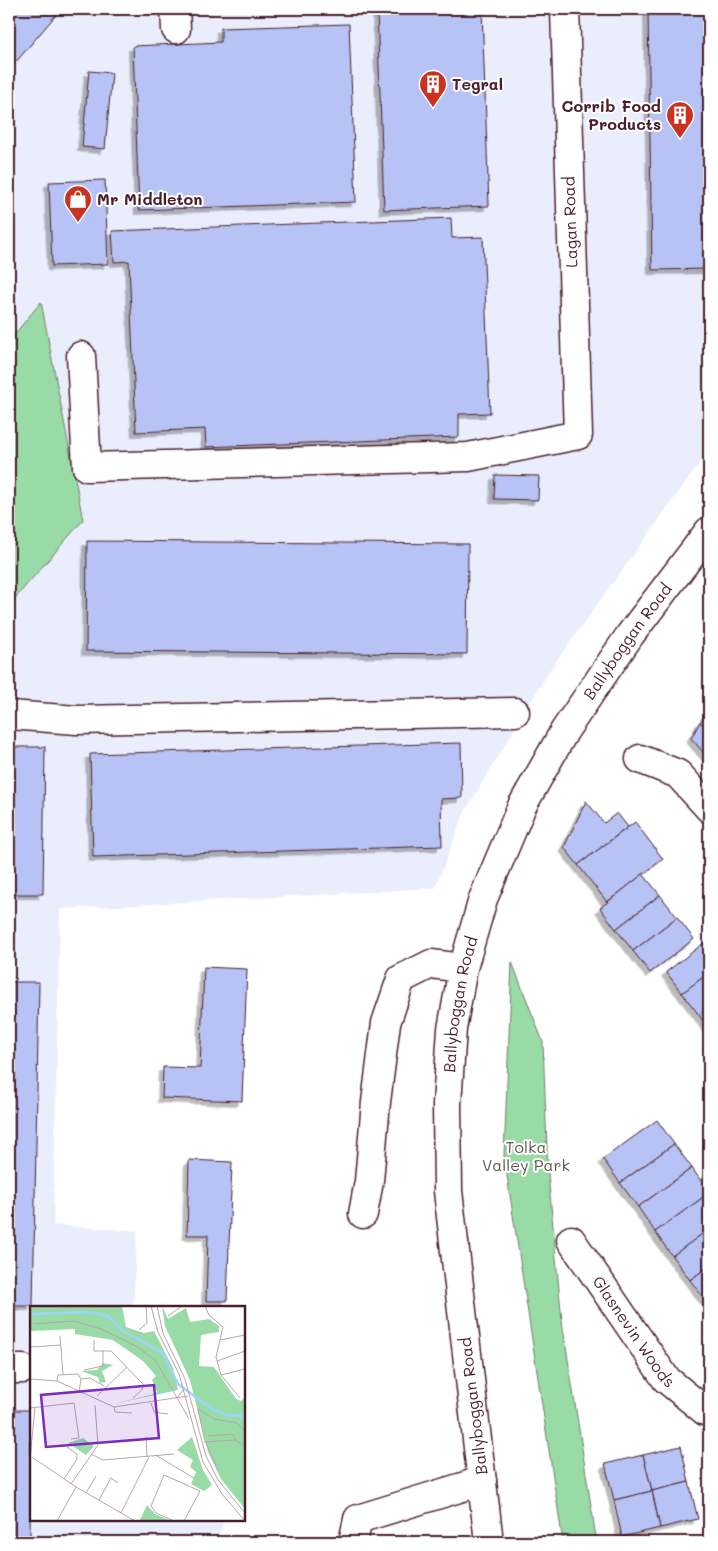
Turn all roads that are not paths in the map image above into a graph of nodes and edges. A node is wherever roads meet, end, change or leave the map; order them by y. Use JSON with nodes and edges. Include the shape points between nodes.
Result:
{"nodes":[{"id":1,"x":565,"y":9,"type":"edge"},
{"id":2,"x":81,"y":356,"type":"dead end"},
{"id":3,"x":709,"y":531,"type":"edge"},
{"id":4,"x":514,"y":712,"type":"dead end"},
{"id":5,"x":9,"y":715,"type":"edge"},
{"id":6,"x":640,"y":759,"type":"dead end"},
{"id":7,"x":709,"y":808,"type":"edge"},
{"id":8,"x":463,"y":968,"type":"junction"},
{"id":9,"x":363,"y":1214,"type":"dead end"},
{"id":10,"x":571,"y":1240,"type":"dead end"},
{"id":11,"x":709,"y":1409,"type":"edge"},
{"id":12,"x":482,"y":1481,"type":"junction"},
{"id":13,"x":353,"y":1542,"type":"edge"},
{"id":14,"x":489,"y":1542,"type":"edge"}],
"edges":[{"from":1,"to":2,"type":"street","name":"Lagan Road","via":[[578,435],[468,457],[86,467]]},
{"from":3,"to":8,"type":"street","name":"Ballyboggan Road","via":[[630,635],[565,730],[522,806],[483,899]]},
{"from":4,"to":5,"type":"street","via":[[77,720]]},
{"from":6,"to":7,"type":"street","via":[[678,774]]},
{"from":8,"to":9,"type":"street","via":[[431,964],[401,979],[386,1023]]},
{"from":8,"to":12,"type":"street","name":"Ballyboggan Road","via":[[452,1029],[447,1104],[448,1191]]},
{"from":10,"to":11,"type":"street","name":"Glasnevin Woods","via":[[666,1379],[705,1411]]},
{"from":12,"to":13,"type":"street","via":[[358,1519]]},
{"from":12,"to":14,"type":"street","name":"Ballyboggan Road"}]}
